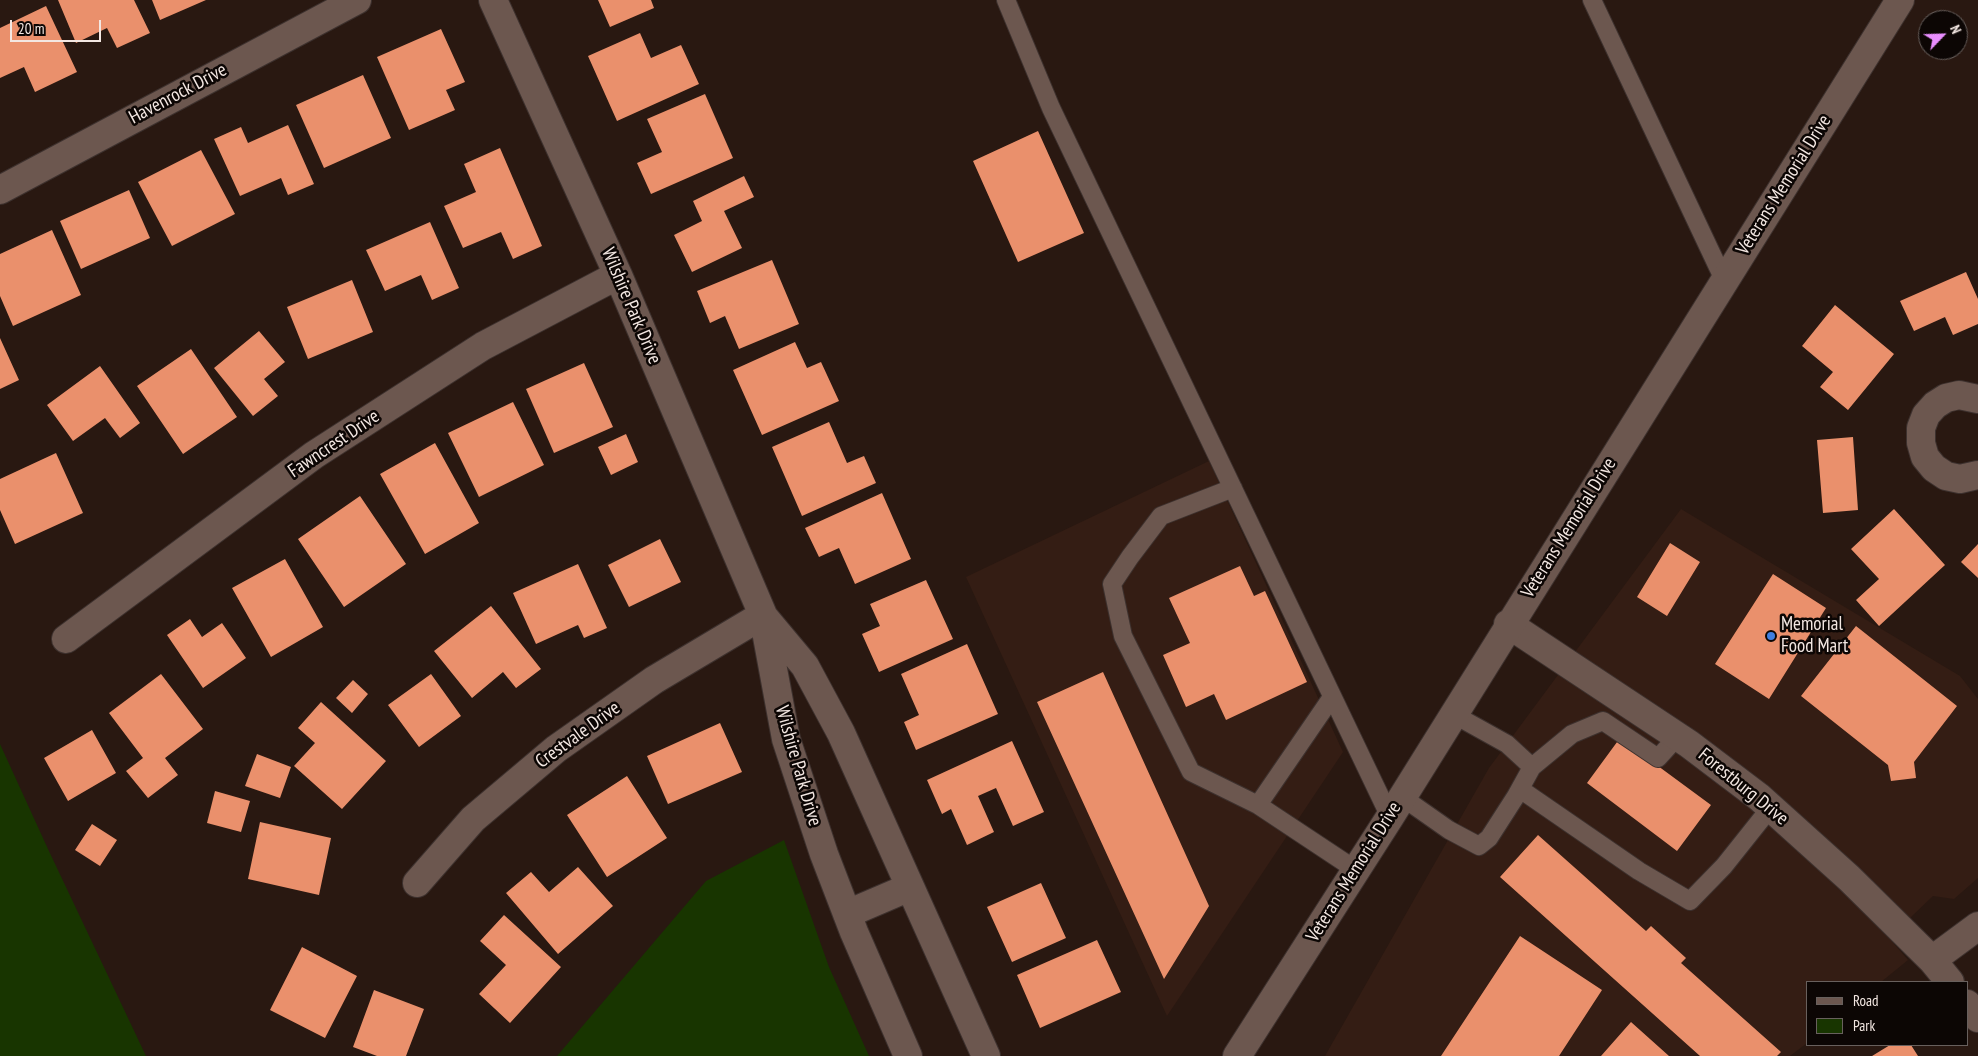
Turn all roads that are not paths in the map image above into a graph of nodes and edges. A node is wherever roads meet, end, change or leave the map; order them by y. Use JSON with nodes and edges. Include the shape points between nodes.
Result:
{"nodes":[{"id":1,"x":357,"y":0,"type":"edge"},
{"id":2,"x":494,"y":0,"type":"edge"},
{"id":3,"x":1006,"y":0,"type":"edge"},
{"id":4,"x":1592,"y":0,"type":"edge"},
{"id":5,"x":1900,"y":0,"type":"edge"},
{"id":6,"x":0,"y":190,"type":"edge"},
{"id":7,"x":618,"y":275,"type":"junction"},
{"id":8,"x":1724,"y":280,"type":"junction"},
{"id":9,"x":1978,"y":399,"type":"edge"},
{"id":10,"x":1978,"y":475,"type":"edge"},
{"id":11,"x":1233,"y":488,"type":"junction"},
{"id":12,"x":763,"y":616,"type":"junction"},
{"id":13,"x":1508,"y":624,"type":"junction"},
{"id":14,"x":66,"y":639,"type":"dead end"},
{"id":15,"x":1332,"y":697,"type":"junction"},
{"id":16,"x":1453,"y":714,"type":"junction"},
{"id":17,"x":1678,"y":736,"type":"junction"},
{"id":18,"x":1532,"y":768,"type":"junction"},
{"id":19,"x":1520,"y":789,"type":"junction"},
{"id":20,"x":1258,"y":804,"type":"junction"},
{"id":21,"x":1396,"y":807,"type":"junction"},
{"id":22,"x":1771,"y":808,"type":"junction"},
{"id":23,"x":1356,"y":870,"type":"junction"},
{"id":24,"x":417,"y":883,"type":"dead end"},
{"id":25,"x":910,"y":886,"type":"junction"},
{"id":26,"x":847,"y":914,"type":"junction"},
{"id":27,"x":1978,"y":926,"type":"edge"},
{"id":28,"x":1932,"y":960,"type":"junction"},
{"id":29,"x":1949,"y":981,"type":"edge"},
{"id":30,"x":1968,"y":1005,"type":"edge"},
{"id":31,"x":1978,"y":1018,"type":"edge"},
{"id":32,"x":908,"y":1056,"type":"edge"},
{"id":33,"x":986,"y":1056,"type":"edge"},
{"id":34,"x":1237,"y":1056,"type":"edge"}],
"edges":[{"from":1,"to":6,"type":"street","name":"Havenrock Drive"},
{"from":2,"to":7,"type":"street","name":"Wilshire Park Drive"},
{"from":3,"to":11,"type":"lane","via":[[1051,108]]},
{"from":4,"to":8,"type":"lane"},
{"from":5,"to":8,"type":"street","name":"Veterans Memorial Drive"},
{"from":7,"to":12,"type":"street","name":"Wilshire Park Drive"},
{"from":7,"to":14,"type":"street","name":"Fawncrest Drive","via":[[483,346],[314,455]]},
{"from":8,"to":13,"type":"street","name":"Veterans Memorial Drive"},
{"from":9,"to":10,"type":"street","via":[[1959,395],[1935,405],[1921,428],[1921,443],[1925,457],[1946,476],[1960,479]]},
{"from":11,"to":15,"type":"lane"},
{"from":11,"to":20,"type":"lane","via":[[1161,516],[1112,584],[1123,636],[1190,772]]},
{"from":12,"to":24,"type":"street","name":"Crestvale Drive","via":[[654,680],[556,749],[473,819]]},
{"from":12,"to":25,"type":"street","name":"Wilshire Park Drive","via":[[805,666],[842,733]]},
{"from":12,"to":26,"type":"street","name":"Wilshire Park Drive","via":[[786,740]]},
{"from":13,"to":16,"type":"street","name":"Veterans Memorial Drive"},
{"from":13,"to":17,"type":"street","name":"Forestburg Drive"},
{"from":15,"to":20,"type":"lane"},
{"from":15,"to":21,"type":"lane"},
{"from":16,"to":18,"type":"lane","via":[[1507,744]]},
{"from":16,"to":21,"type":"street","name":"Veterans Memorial Drive"},
{"from":17,"to":18,"type":"lane","via":[[1658,758],[1603,721],[1572,734]]},
{"from":17,"to":22,"type":"street","name":"Forestburg Drive"},
{"from":18,"to":19,"type":"lane"},
{"from":19,"to":21,"type":"lane","via":[[1489,838],[1479,846]]},
{"from":19,"to":22,"type":"lane","via":[[1639,871],[1690,901],[1724,866]]},
{"from":20,"to":23,"type":"lane"},
{"from":21,"to":23,"type":"street","name":"Veterans Memorial Drive"},
{"from":22,"to":28,"type":"street","name":"Forestburg Drive","via":[[1850,878]]},
{"from":23,"to":34,"type":"street","name":"Veterans Memorial Drive"},
{"from":25,"to":26,"type":"street"},
{"from":25,"to":33,"type":"street","name":"Wilshire Park Drive"},
{"from":26,"to":32,"type":"street","name":"Wilshire Park Drive"},
{"from":27,"to":28,"type":"street"},
{"from":28,"to":29,"type":"street","name":"Forestburg Drive"},
{"from":30,"to":31,"type":"street"}]}
